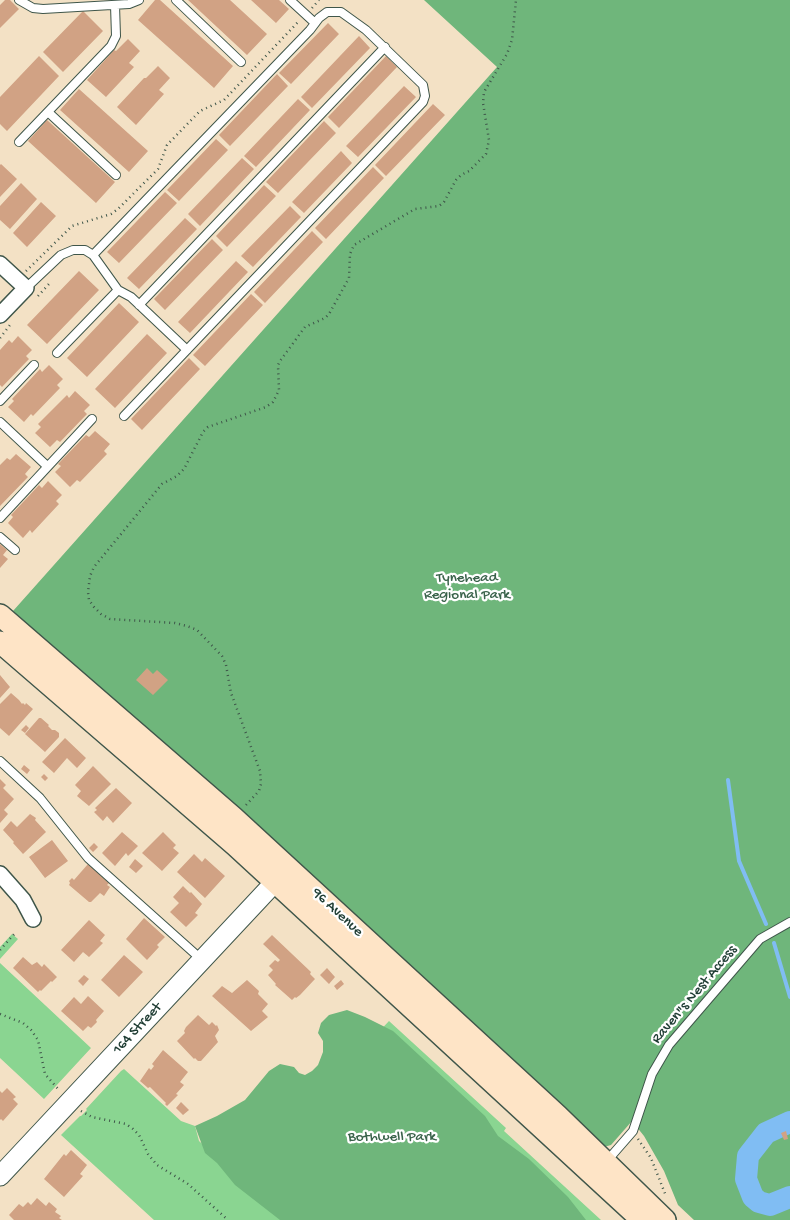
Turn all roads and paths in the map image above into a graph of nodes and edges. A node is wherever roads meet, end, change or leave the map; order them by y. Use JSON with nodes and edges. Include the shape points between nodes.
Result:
{"nodes":[{"id":1,"x":19,"y":0,"type":"edge"},
{"id":2,"x":139,"y":0,"type":"edge"},
{"id":3,"x":176,"y":0,"type":"edge"},
{"id":4,"x":290,"y":0,"type":"edge"},
{"id":5,"x":319,"y":0,"type":"edge"},
{"id":6,"x":516,"y":0,"type":"edge"},
{"id":7,"x":114,"y":5,"type":"junction"},
{"id":8,"x":306,"y":14,"type":"junction"},
{"id":9,"x":315,"y":23,"type":"junction"},
{"id":10,"x":385,"y":47,"type":"junction"},
{"id":11,"x":241,"y":62,"type":"dead end"},
{"id":12,"x":48,"y":112,"type":"junction"},
{"id":13,"x":19,"y":142,"type":"dead end"},
{"id":14,"x":116,"y":175,"type":"dead end"},
{"id":15,"x":92,"y":255,"type":"junction"},
{"id":16,"x":0,"y":264,"type":"edge"},
{"id":17,"x":26,"y":271,"type":"dead end"},
{"id":18,"x":26,"y":288,"type":"junction"},
{"id":19,"x":118,"y":290,"type":"junction"},
{"id":20,"x":139,"y":305,"type":"junction"},
{"id":21,"x":0,"y":315,"type":"edge"},
{"id":22,"x":187,"y":350,"type":"junction"},
{"id":23,"x":57,"y":353,"type":"dead end"},
{"id":24,"x":34,"y":365,"type":"dead end"},
{"id":25,"x":0,"y":401,"type":"edge"},
{"id":26,"x":124,"y":416,"type":"dead end"},
{"id":27,"x":92,"y":419,"type":"dead end"},
{"id":28,"x":0,"y":422,"type":"edge"},
{"id":29,"x":47,"y":466,"type":"junction"},
{"id":30,"x":0,"y":518,"type":"edge"},
{"id":31,"x":0,"y":537,"type":"edge"},
{"id":32,"x":15,"y":550,"type":"dead end"},
{"id":33,"x":0,"y":614,"type":"edge"},
{"id":34,"x":0,"y":642,"type":"edge"},
{"id":35,"x":0,"y":761,"type":"edge"},
{"id":36,"x":244,"y":808,"type":"dead end"},
{"id":37,"x":0,"y":874,"type":"edge"},
{"id":38,"x":275,"y":882,"type":"junction"},
{"id":39,"x":309,"y":888,"type":"junction"},
{"id":40,"x":33,"y":919,"type":"dead end"},
{"id":41,"x":790,"y":922,"type":"edge"},
{"id":42,"x":16,"y":932,"type":"dead end"},
{"id":43,"x":0,"y":950,"type":"edge"},
{"id":44,"x":202,"y":960,"type":"junction"},
{"id":45,"x":0,"y":1014,"type":"edge"},
{"id":46,"x":64,"y":1095,"type":"dead end"},
{"id":47,"x":79,"y":1109,"type":"dead end"},
{"id":48,"x":633,"y":1131,"type":"junction"},
{"id":49,"x":606,"y":1162,"type":"junction"},
{"id":50,"x":0,"y":1176,"type":"edge"},
{"id":51,"x":667,"y":1198,"type":"dead end"},
{"id":52,"x":228,"y":1220,"type":"edge"},
{"id":53,"x":642,"y":1220,"type":"edge"},
{"id":54,"x":665,"y":1220,"type":"edge"}],
"edges":[{"from":1,"to":7,"type":"lane","via":[[43,10]]},
{"from":2,"to":7,"type":"lane"},
{"from":3,"to":11,"type":"lane"},
{"from":4,"to":8,"type":"lane"},
{"from":5,"to":8,"type":"path"},
{"from":6,"to":36,"type":"path","via":[[508,54],[484,92],[489,140],[486,154],[456,180],[440,206],[415,209],[354,246],[350,254],[349,278],[329,314],[305,327],[280,361],[279,390],[273,402],[208,427],[184,469],[162,484],[90,576],[90,600],[101,614],[110,619],[187,626],[197,630],[222,656],[231,693],[260,771],[259,791]]},
{"from":7,"to":12,"type":"lane","via":[[114,41]]},
{"from":8,"to":9,"type":"lane"},
{"from":8,"to":17,"type":"path","via":[[224,100],[200,111],[167,144],[158,169],[118,209],[72,226]]},
{"from":9,"to":10,"type":"lane","via":[[328,12],[341,12]]},
{"from":9,"to":15,"type":"lane"},
{"from":10,"to":20,"type":"lane"},
{"from":10,"to":22,"type":"lane","via":[[423,85],[423,102]]},
{"from":12,"to":13,"type":"lane"},
{"from":12,"to":14,"type":"lane"},
{"from":15,"to":18,"type":"lane","via":[[80,249],[66,252]]},
{"from":15,"to":19,"type":"lane"},
{"from":16,"to":18,"type":"street"},
{"from":18,"to":21,"type":"street"},
{"from":19,"to":20,"type":"lane"},
{"from":19,"to":23,"type":"lane"},
{"from":20,"to":22,"type":"lane"},
{"from":22,"to":26,"type":"lane"},
{"from":24,"to":25,"type":"lane"},
{"from":27,"to":29,"type":"lane"},
{"from":28,"to":29,"type":"lane"},
{"from":29,"to":30,"type":"lane"},
{"from":31,"to":32,"type":"lane"},
{"from":33,"to":39,"type":"main road","name":"96 Avenue","via":[[234,818]]},
{"from":34,"to":38,"type":"main road","name":"96 Avenue"},
{"from":35,"to":44,"type":"lane","via":[[40,798],[88,858]]},
{"from":37,"to":40,"type":"street","via":[[23,900]]},
{"from":38,"to":39,"type":"main road"},
{"from":38,"to":44,"type":"street","name":"164 Street"},
{"from":38,"to":53,"type":"main road","name":"96 Avenue"},
{"from":39,"to":49,"type":"main road","name":"96 Avenue"},
{"from":41,"to":48,"type":"lane","name":"Raven\"s Nest Access","via":[[760,939],[669,1045],[652,1074]]},
{"from":42,"to":43,"type":"path"},
{"from":44,"to":50,"type":"street","name":"164 Street"},
{"from":45,"to":46,"type":"path","via":[[32,1030],[38,1040],[46,1074]]},
{"from":47,"to":52,"type":"path","via":[[88,1116],[126,1124],[133,1129],[157,1165],[188,1184]]},
{"from":48,"to":49,"type":"lane"},
{"from":48,"to":51,"type":"path","via":[[651,1158]]},
{"from":49,"to":54,"type":"main road","name":"96 Avenue"}]}
